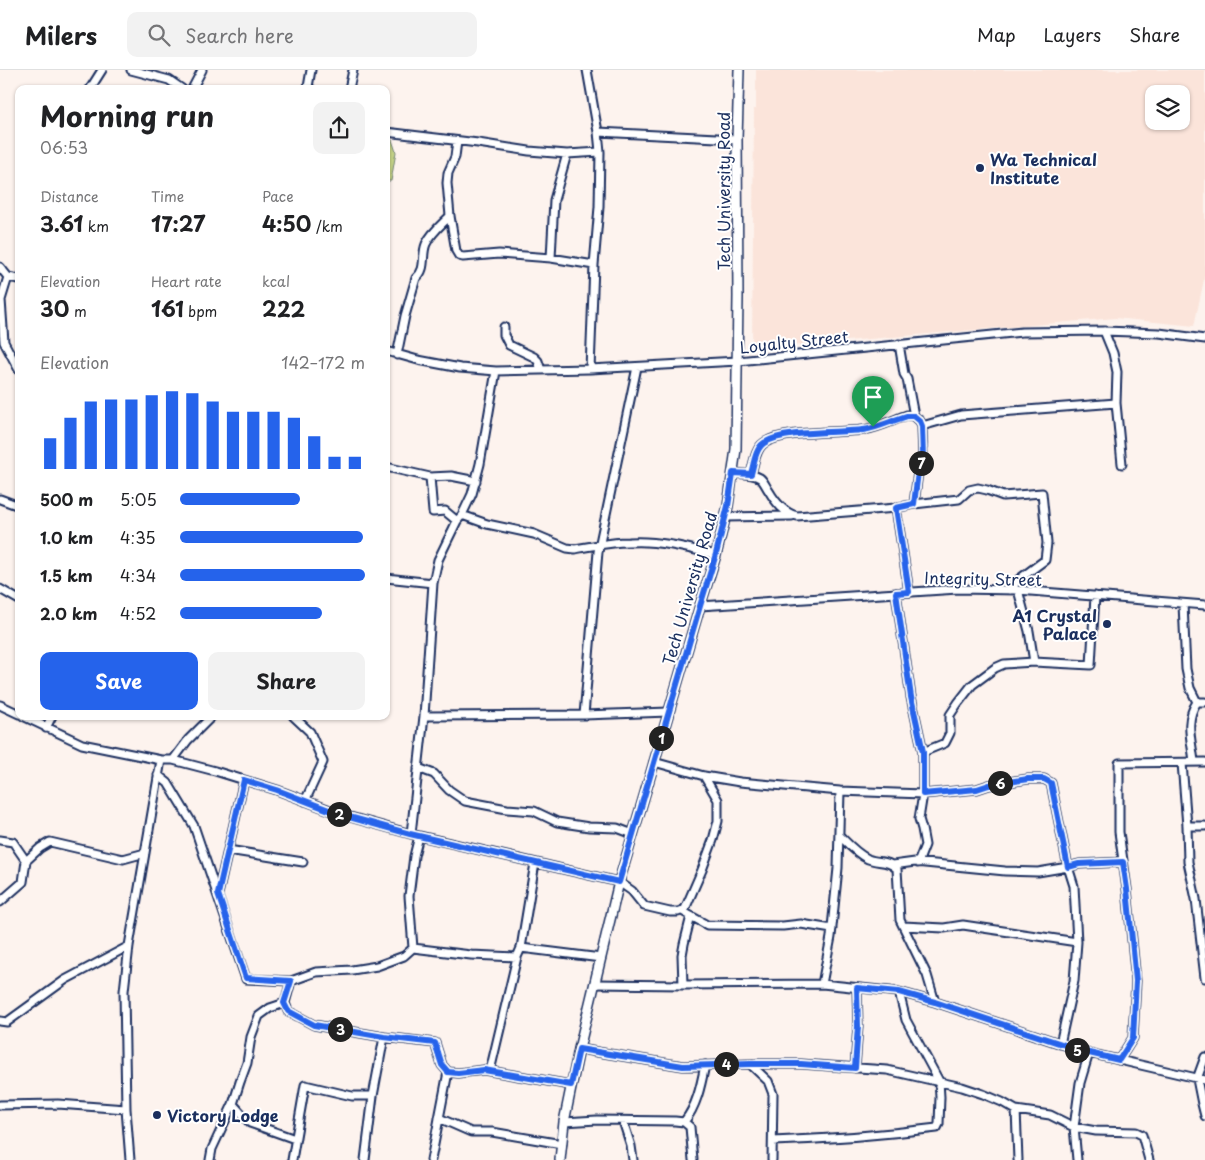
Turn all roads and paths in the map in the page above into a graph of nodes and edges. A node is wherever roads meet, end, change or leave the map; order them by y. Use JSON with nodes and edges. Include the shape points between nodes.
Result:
{"nodes":[{"id":1,"x":102,"y":70,"type":"edge"},
{"id":2,"x":131,"y":70,"type":"edge"},
{"id":3,"x":202,"y":70,"type":"edge"},
{"id":4,"x":311,"y":70,"type":"edge"},
{"id":5,"x":353,"y":70,"type":"edge"},
{"id":6,"x":587,"y":70,"type":"edge"},
{"id":7,"x":739,"y":70,"type":"edge"},
{"id":8,"x":93,"y":85,"type":"edge"},
{"id":9,"x":176,"y":85,"type":"edge"},
{"id":10,"x":194,"y":85,"type":"edge"},
{"id":11,"x":308,"y":85,"type":"edge"},
{"id":12,"x":350,"y":85,"type":"edge"},
{"id":13,"x":598,"y":132,"type":"junction"},
{"id":14,"x":390,"y":133,"type":"edge"},
{"id":15,"x":737,"y":139,"type":"junction"},
{"id":16,"x":457,"y":141,"type":"junction"},
{"id":17,"x":600,"y":152,"type":"junction"},
{"id":18,"x":567,"y":154,"type":"junction"},
{"id":19,"x":450,"y":216,"type":"junction"},
{"id":20,"x":551,"y":258,"type":"junction"},
{"id":21,"x":594,"y":265,"type":"junction"},
{"id":22,"x":0,"y":267,"type":"edge"},
{"id":23,"x":8,"y":277,"type":"junction"},
{"id":24,"x":15,"y":278,"type":"edge"},
{"id":25,"x":504,"y":327,"type":"dead end"},
{"id":26,"x":1104,"y":331,"type":"junction"},
{"id":27,"x":1205,"y":339,"type":"edge"},
{"id":28,"x":899,"y":344,"type":"junction"},
{"id":29,"x":390,"y":352,"type":"edge"},
{"id":30,"x":397,"y":354,"type":"junction"},
{"id":31,"x":738,"y":361,"type":"junction"},
{"id":32,"x":15,"y":363,"type":"edge"},
{"id":33,"x":636,"y":366,"type":"junction"},
{"id":34,"x":590,"y":369,"type":"junction"},
{"id":35,"x":496,"y":370,"type":"junction"},
{"id":36,"x":541,"y":370,"type":"junction"},
{"id":37,"x":1116,"y":403,"type":"junction"},
{"id":38,"x":914,"y":416,"type":"junction"},
{"id":39,"x":922,"y":426,"type":"junction"},
{"id":40,"x":1122,"y":464,"type":"dead end"},
{"id":41,"x":390,"y":468,"type":"edge"},
{"id":42,"x":733,"y":473,"type":"junction"},
{"id":43,"x":751,"y":474,"type":"junction"},
{"id":44,"x":430,"y":477,"type":"junction"},
{"id":45,"x":476,"y":481,"type":"junction"},
{"id":46,"x":0,"y":499,"type":"edge"},
{"id":47,"x":914,"y":504,"type":"junction"},
{"id":48,"x":15,"y":505,"type":"edge"},
{"id":49,"x":896,"y":508,"type":"junction"},
{"id":50,"x":797,"y":516,"type":"junction"},
{"id":51,"x":726,"y":517,"type":"junction"},
{"id":52,"x":459,"y":518,"type":"junction"},
{"id":53,"x":600,"y":545,"type":"junction"},
{"id":54,"x":716,"y":554,"type":"junction"},
{"id":55,"x":390,"y":578,"type":"edge"},
{"id":56,"x":433,"y":583,"type":"junction"},
{"id":57,"x":0,"y":589,"type":"edge"},
{"id":58,"x":1010,"y":590,"type":"junction"},
{"id":59,"x":1018,"y":590,"type":"junction"},
{"id":60,"x":909,"y":592,"type":"junction"},
{"id":61,"x":896,"y":593,"type":"junction"},
{"id":62,"x":15,"y":596,"type":"edge"},
{"id":63,"x":1095,"y":596,"type":"junction"},
{"id":64,"x":1183,"y":604,"type":"junction"},
{"id":65,"x":1205,"y":605,"type":"edge"},
{"id":66,"x":700,"y":606,"type":"junction"},
{"id":67,"x":1034,"y":662,"type":"junction"},
{"id":68,"x":1201,"y":702,"type":"edge"},
{"id":69,"x":0,"y":704,"type":"edge"},
{"id":70,"x":15,"y":712,"type":"edge"},
{"id":71,"x":669,"y":712,"type":"junction"},
{"id":72,"x":584,"y":715,"type":"junction"},
{"id":73,"x":424,"y":716,"type":"junction"},
{"id":74,"x":31,"y":720,"type":"edge"},
{"id":75,"x":50,"y":720,"type":"edge"},
{"id":76,"x":208,"y":720,"type":"edge"},
{"id":77,"x":297,"y":720,"type":"edge"},
{"id":78,"x":46,"y":728,"type":"junction"},
{"id":79,"x":923,"y":752,"type":"junction"},
{"id":80,"x":161,"y":760,"type":"junction"},
{"id":81,"x":173,"y":760,"type":"junction"},
{"id":82,"x":654,"y":762,"type":"junction"},
{"id":83,"x":1194,"y":762,"type":"junction"},
{"id":84,"x":1205,"y":762,"type":"edge"},
{"id":85,"x":1182,"y":763,"type":"junction"},
{"id":86,"x":418,"y":768,"type":"junction"},
{"id":87,"x":158,"y":774,"type":"junction"},
{"id":88,"x":704,"y":776,"type":"junction"},
{"id":89,"x":244,"y":780,"type":"junction"},
{"id":90,"x":840,"y":791,"type":"junction"},
{"id":91,"x":923,"y":794,"type":"junction"},
{"id":92,"x":305,"y":801,"type":"junction"},
{"id":93,"x":1188,"y":826,"type":"junction"},
{"id":94,"x":1205,"y":826,"type":"edge"},
{"id":95,"x":410,"y":834,"type":"junction"},
{"id":96,"x":633,"y":834,"type":"junction"},
{"id":97,"x":419,"y":836,"type":"junction"},
{"id":98,"x":839,"y":836,"type":"junction"},
{"id":99,"x":0,"y":840,"type":"edge"},
{"id":100,"x":228,"y":850,"type":"junction"},
{"id":101,"x":145,"y":853,"type":"junction"},
{"id":102,"x":26,"y":862,"type":"junction"},
{"id":103,"x":303,"y":862,"type":"dead end"},
{"id":104,"x":1123,"y":862,"type":"junction"},
{"id":105,"x":535,"y":863,"type":"junction"},
{"id":106,"x":918,"y":863,"type":"junction"},
{"id":107,"x":894,"y":865,"type":"junction"},
{"id":108,"x":1068,"y":867,"type":"junction"},
{"id":109,"x":619,"y":882,"type":"junction"},
{"id":110,"x":218,"y":894,"type":"junction"},
{"id":111,"x":0,"y":902,"type":"edge"},
{"id":112,"x":682,"y":910,"type":"junction"},
{"id":113,"x":691,"y":916,"type":"junction"},
{"id":114,"x":903,"y":926,"type":"junction"},
{"id":115,"x":832,"y":929,"type":"junction"},
{"id":116,"x":1077,"y":942,"type":"junction"},
{"id":117,"x":129,"y":946,"type":"junction"},
{"id":118,"x":413,"y":948,"type":"junction"},
{"id":119,"x":521,"y":948,"type":"junction"},
{"id":120,"x":517,"y":957,"type":"junction"},
{"id":121,"x":601,"y":958,"type":"junction"},
{"id":122,"x":1205,"y":978,"type":"edge"},
{"id":123,"x":291,"y":981,"type":"junction"},
{"id":124,"x":595,"y":984,"type":"junction"},
{"id":125,"x":822,"y":984,"type":"junction"},
{"id":126,"x":683,"y":985,"type":"junction"},
{"id":127,"x":857,"y":988,"type":"junction"},
{"id":128,"x":899,"y":992,"type":"junction"},
{"id":129,"x":935,"y":1002,"type":"junction"},
{"id":130,"x":284,"y":1003,"type":"junction"},
{"id":131,"x":0,"y":1021,"type":"edge"},
{"id":132,"x":384,"y":1037,"type":"junction"},
{"id":133,"x":1060,"y":1044,"type":"junction"},
{"id":134,"x":579,"y":1049,"type":"junction"},
{"id":135,"x":1089,"y":1053,"type":"junction"},
{"id":136,"x":1205,"y":1057,"type":"edge"},
{"id":137,"x":1119,"y":1060,"type":"junction"},
{"id":138,"x":750,"y":1064,"type":"junction"},
{"id":139,"x":705,"y":1065,"type":"junction"},
{"id":140,"x":855,"y":1068,"type":"junction"},
{"id":141,"x":490,"y":1071,"type":"junction"},
{"id":142,"x":448,"y":1072,"type":"junction"},
{"id":143,"x":1197,"y":1079,"type":"junction"},
{"id":144,"x":1205,"y":1080,"type":"edge"},
{"id":145,"x":939,"y":1081,"type":"junction"},
{"id":146,"x":571,"y":1085,"type":"junction"},
{"id":147,"x":372,"y":1096,"type":"junction"},
{"id":148,"x":233,"y":1104,"type":"junction"},
{"id":149,"x":0,"y":1105,"type":"edge"},
{"id":150,"x":126,"y":1109,"type":"junction"},
{"id":151,"x":1016,"y":1110,"type":"junction"},
{"id":152,"x":1205,"y":1116,"type":"edge"},
{"id":153,"x":439,"y":1118,"type":"junction"},
{"id":154,"x":623,"y":1121,"type":"junction"},
{"id":155,"x":564,"y":1122,"type":"junction"},
{"id":156,"x":684,"y":1122,"type":"junction"},
{"id":157,"x":1074,"y":1127,"type":"junction"},
{"id":158,"x":295,"y":1139,"type":"junction"},
{"id":159,"x":773,"y":1141,"type":"junction"},
{"id":160,"x":562,"y":1144,"type":"junction"},
{"id":161,"x":130,"y":1160,"type":"edge"},
{"id":162,"x":210,"y":1160,"type":"edge"},
{"id":163,"x":292,"y":1160,"type":"edge"},
{"id":164,"x":365,"y":1160,"type":"edge"},
{"id":165,"x":431,"y":1160,"type":"edge"},
{"id":166,"x":560,"y":1160,"type":"edge"},
{"id":167,"x":633,"y":1160,"type":"edge"},
{"id":168,"x":693,"y":1160,"type":"edge"},
{"id":169,"x":772,"y":1160,"type":"edge"},
{"id":170,"x":1018,"y":1160,"type":"edge"},
{"id":171,"x":1077,"y":1160,"type":"edge"},
{"id":172,"x":1148,"y":1160,"type":"edge"}],
"edges":[{"from":1,"to":8,"type":"street"},
{"from":2,"to":9,"type":"street"},
{"from":3,"to":10,"type":"street"},
{"from":4,"to":11,"type":"street"},
{"from":5,"to":12,"type":"street"},
{"from":6,"to":13,"type":"street"},
{"from":7,"to":15,"type":"street","name":"Tech University Road"},
{"from":13,"to":15,"type":"street"},
{"from":13,"to":17,"type":"street"},
{"from":14,"to":16,"type":"street"},
{"from":15,"to":31,"type":"street","name":"Tech University Road"},
{"from":16,"to":18,"type":"street"},
{"from":16,"to":19,"type":"street","via":[[448,173]]},
{"from":17,"to":18,"type":"street"},
{"from":17,"to":21,"type":"street"},
{"from":18,"to":20,"type":"street","via":[[554,200]]},
{"from":19,"to":20,"type":"street","via":[[458,256],[499,254]]},
{"from":19,"to":30,"type":"street","via":[[426,245],[423,269],[416,278]]},
{"from":20,"to":21,"type":"street"},
{"from":21,"to":34,"type":"street"},
{"from":22,"to":23,"type":"street"},
{"from":23,"to":24,"type":"street"},
{"from":23,"to":32,"type":"street","via":[[1,300],[4,342]]},
{"from":25,"to":36,"type":"street","via":[[509,345],[534,357]]},
{"from":26,"to":27,"type":"street","name":"Loyalty Street"},
{"from":26,"to":28,"type":"street","name":"Loyalty Street","via":[[1022,332]]},
{"from":26,"to":37,"type":"street","via":[[1117,372]]},
{"from":28,"to":31,"type":"street","name":"Loyalty Street"},
{"from":28,"to":38,"type":"street"},
{"from":29,"to":30,"type":"street","name":"Loyalty Street"},
{"from":30,"to":35,"type":"street","name":"Loyalty Street","via":[[460,368]]},
{"from":31,"to":33,"type":"street","name":"Loyalty Street"},
{"from":31,"to":42,"type":"street","name":"Tech University Road"},
{"from":33,"to":34,"type":"street","name":"Loyalty Street"},
{"from":33,"to":53,"type":"street"},
{"from":34,"to":36,"type":"street","name":"Loyalty Street"},
{"from":35,"to":36,"type":"street","name":"Loyalty Street"},
{"from":35,"to":45,"type":"street"},
{"from":37,"to":39,"type":"street","via":[[962,415]]},
{"from":37,"to":40,"type":"street"},
{"from":38,"to":39,"type":"street"},
{"from":38,"to":43,"type":"street","via":[[865,429],[774,438],[762,444]]},
{"from":39,"to":47,"type":"street","via":[[923,458]]},
{"from":41,"to":44,"type":"street"},
{"from":42,"to":43,"type":"street"},
{"from":42,"to":51,"type":"street","name":"Tech University Road"},
{"from":43,"to":50,"type":"street","via":[[764,482],[785,512]]},
{"from":44,"to":45,"type":"street","via":[[451,476]]},
{"from":44,"to":52,"type":"street","via":[[433,512],[445,511]]},
{"from":45,"to":52,"type":"street"},
{"from":46,"to":48,"type":"street"},
{"from":47,"to":49,"type":"street"},
{"from":47,"to":58,"type":"street","via":[[959,499],[969,490],[978,488],[1002,496],[1042,493],[1047,543],[1045,560]]},
{"from":49,"to":50,"type":"street"},
{"from":49,"to":60,"type":"street"},
{"from":50,"to":51,"type":"street"},
{"from":51,"to":54,"type":"street","name":"Tech University Road"},
{"from":52,"to":53,"type":"street","via":[[534,534],[567,548]]},
{"from":52,"to":56,"type":"street","via":[[438,560]]},
{"from":53,"to":54,"type":"street","via":[[653,542]]},
{"from":53,"to":72,"type":"street"},
{"from":54,"to":66,"type":"street","name":"Tech University Road"},
{"from":55,"to":56,"type":"street"},
{"from":56,"to":73,"type":"street"},
{"from":57,"to":62,"type":"street"},
{"from":58,"to":59,"type":"street","name":"Integrity Street"},
{"from":58,"to":60,"type":"street","name":"Integrity Street"},
{"from":59,"to":63,"type":"street","name":"Integrity Street"},
{"from":59,"to":67,"type":"street"},
{"from":60,"to":61,"type":"street","name":"Integrity Street"},
{"from":61,"to":66,"type":"street","name":"Integrity Street"},
{"from":61,"to":79,"type":"street","via":[[911,697]]},
{"from":63,"to":64,"type":"street","name":"Integrity Street"},
{"from":63,"to":67,"type":"street","via":[[1091,666]]},
{"from":64,"to":65,"type":"street","name":"Integrity Street"},
{"from":64,"to":68,"type":"street","via":[[1186,669],[1190,688]]},
{"from":66,"to":71,"type":"street","name":"Tech University Road"},
{"from":67,"to":79,"type":"street","via":[[1004,664],[972,685],[950,715],[950,733],[945,743]]},
{"from":68,"to":83,"type":"street","via":[[1191,710],[1189,723]]},
{"from":69,"to":70,"type":"street"},
{"from":71,"to":72,"type":"street"},
{"from":71,"to":82,"type":"street","name":"Tech University Road"},
{"from":72,"to":73,"type":"street"},
{"from":73,"to":86,"type":"street"},
{"from":74,"to":78,"type":"street"},
{"from":75,"to":78,"type":"street"},
{"from":76,"to":81,"type":"street"},
{"from":77,"to":92,"type":"street","via":[[310,732],[323,762]]},
{"from":78,"to":80,"type":"street","via":[[82,744]]},
{"from":79,"to":91,"type":"street"},
{"from":80,"to":81,"type":"street"},
{"from":80,"to":87,"type":"street"},
{"from":81,"to":89,"type":"street"},
{"from":82,"to":88,"type":"street"},
{"from":82,"to":96,"type":"street","name":"Tech University Road"},
{"from":83,"to":84,"type":"street"},
{"from":83,"to":85,"type":"street"},
{"from":85,"to":93,"type":"street"},
{"from":85,"to":104,"type":"street","via":[[1119,764],[1119,832]]},
{"from":86,"to":95,"type":"street"},
{"from":86,"to":96,"type":"street","via":[[434,774],[465,801],[534,811],[557,822],[617,828]]},
{"from":87,"to":101,"type":"street"},
{"from":87,"to":110,"type":"street","via":[[168,783],[194,826]]},
{"from":88,"to":90,"type":"street"},
{"from":88,"to":112,"type":"street","via":[[718,800],[718,821],[702,870]]},
{"from":89,"to":92,"type":"street"},
{"from":89,"to":100,"type":"street"},
{"from":90,"to":91,"type":"street"},
{"from":90,"to":98,"type":"street"},
{"from":91,"to":106,"type":"street","via":[[919,819],[925,845]]},
{"from":91,"to":108,"type":"street","via":[[1044,779],[1051,783]]},
{"from":92,"to":95,"type":"street"},
{"from":93,"to":94,"type":"street"},
{"from":93,"to":122,"type":"street","via":[[1188,862],[1196,898]]},
{"from":95,"to":97,"type":"street"},
{"from":96,"to":109,"type":"street","name":"Tech University Road"},
{"from":97,"to":105,"type":"street"},
{"from":97,"to":118,"type":"street","via":[[409,896]]},
{"from":98,"to":107,"type":"street","via":[[867,858]]},
{"from":98,"to":115,"type":"street"},
{"from":99,"to":102,"type":"street","via":[[13,842]]},
{"from":100,"to":103,"type":"street"},
{"from":100,"to":110,"type":"street"},
{"from":101,"to":102,"type":"street","via":[[124,859],[50,842]]},
{"from":101,"to":117,"type":"street"},
{"from":102,"to":111,"type":"street","via":[[23,882]]},
{"from":104,"to":108,"type":"street"},
{"from":104,"to":137,"type":"street","via":[[1136,981],[1133,1038]]},
{"from":105,"to":109,"type":"street"},
{"from":105,"to":119,"type":"street"},
{"from":106,"to":107,"type":"street"},
{"from":106,"to":108,"type":"street","via":[[1038,872]]},
{"from":107,"to":114,"type":"street"},
{"from":108,"to":116,"type":"street","via":[[1074,886]]},
{"from":109,"to":112,"type":"street","via":[[632,891],[644,906],[670,912]]},
{"from":109,"to":121,"type":"street","name":"Tech University Road"},
{"from":110,"to":123,"type":"street","via":[[246,978]]},
{"from":112,"to":113,"type":"street"},
{"from":113,"to":115,"type":"street","via":[[707,925],[801,924]]},
{"from":113,"to":126,"type":"street","via":[[682,955]]},
{"from":114,"to":116,"type":"street","via":[[944,928],[963,925]]},
{"from":114,"to":129,"type":"street","via":[[928,975]]},
{"from":115,"to":125,"type":"street"},
{"from":116,"to":133,"type":"street","via":[[1074,981]]},
{"from":117,"to":131,"type":"street","via":[[66,980],[7,1022]]},
{"from":117,"to":150,"type":"street","via":[[124,991]]},
{"from":118,"to":120,"type":"street"},
{"from":118,"to":123,"type":"street","via":[[404,956],[377,966],[316,972]]},
{"from":119,"to":120,"type":"street"},
{"from":119,"to":121,"type":"street"},
{"from":120,"to":141,"type":"street"},
{"from":121,"to":124,"type":"street","name":"Tech University Road"},
{"from":123,"to":130,"type":"street"},
{"from":124,"to":126,"type":"street"},
{"from":124,"to":134,"type":"street","name":"Tech University Road"},
{"from":125,"to":126,"type":"street"},
{"from":125,"to":127,"type":"street"},
{"from":127,"to":128,"type":"street"},
{"from":127,"to":140,"type":"street"},
{"from":128,"to":129,"type":"street"},
{"from":128,"to":145,"type":"street","via":[[906,1020]]},
{"from":129,"to":133,"type":"street"},
{"from":130,"to":132,"type":"street","via":[[288,1011],[314,1025]]},
{"from":130,"to":148,"type":"street","via":[[259,1016],[251,1037],[248,1063]]},
{"from":132,"to":142,"type":"street","via":[[435,1043],[442,1065]]},
{"from":132,"to":147,"type":"street"},
{"from":133,"to":135,"type":"street"},
{"from":134,"to":139,"type":"street","via":[[683,1066]]},
{"from":134,"to":146,"type":"street","name":"Tech University Road"},
{"from":135,"to":137,"type":"street"},
{"from":135,"to":157,"type":"street","via":[[1080,1083]]},
{"from":136,"to":143,"type":"street"},
{"from":137,"to":143,"type":"street"},
{"from":138,"to":139,"type":"street"},
{"from":138,"to":140,"type":"street"},
{"from":138,"to":159,"type":"street","via":[[768,1081],[773,1094]]},
{"from":139,"to":156,"type":"street","via":[[700,1091]]},
{"from":140,"to":145,"type":"street","via":[[887,1070]]},
{"from":141,"to":142,"type":"street"},
{"from":141,"to":146,"type":"street"},
{"from":142,"to":153,"type":"street"},
{"from":143,"to":144,"type":"street"},
{"from":143,"to":152,"type":"street"},
{"from":145,"to":151,"type":"street","via":[[983,1094]]},
{"from":145,"to":159,"type":"street","via":[[940,1124],[937,1128]]},
{"from":146,"to":155,"type":"street","name":"Tech University Road"},
{"from":147,"to":158,"type":"street","via":[[352,1096],[306,1085]]},
{"from":147,"to":164,"type":"street"},
{"from":148,"to":158,"type":"street","via":[[250,1124]]},
{"from":148,"to":162,"type":"street"},
{"from":149,"to":150,"type":"street","via":[[58,1104]]},
{"from":150,"to":161,"type":"street"},
{"from":151,"to":157,"type":"street","via":[[1050,1115]]},
{"from":151,"to":170,"type":"street"},
{"from":153,"to":160,"type":"street","via":[[471,1132],[492,1132]]},
{"from":153,"to":165,"type":"street"},
{"from":154,"to":155,"type":"street"},
{"from":154,"to":156,"type":"street"},
{"from":154,"to":167,"type":"street"},
{"from":155,"to":160,"type":"street","name":"Tech University Road"},
{"from":156,"to":168,"type":"street","via":[[690,1127]]},
{"from":157,"to":171,"type":"street"},
{"from":157,"to":172,"type":"street","via":[[1136,1132],[1142,1135]]},
{"from":158,"to":163,"type":"street"},
{"from":159,"to":169,"type":"street"},
{"from":160,"to":166,"type":"street","name":"Tech University Road"}]}
